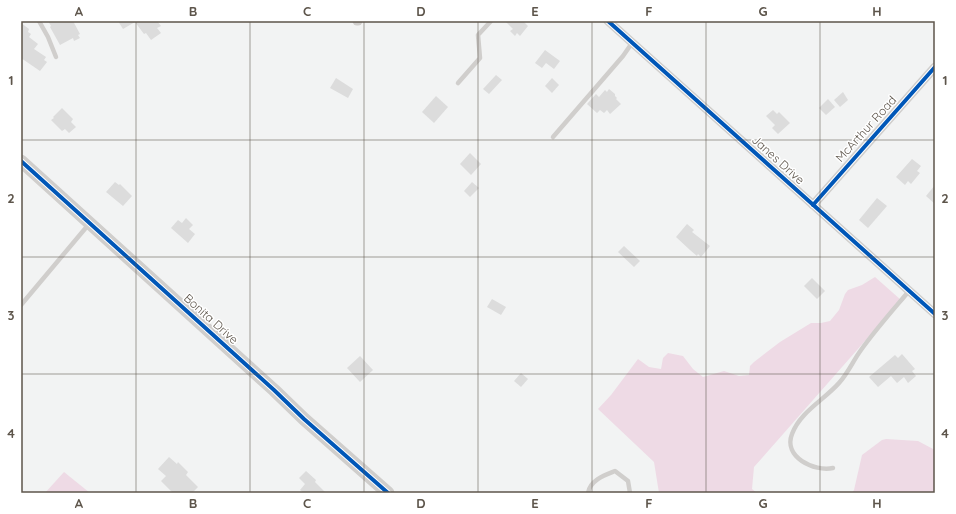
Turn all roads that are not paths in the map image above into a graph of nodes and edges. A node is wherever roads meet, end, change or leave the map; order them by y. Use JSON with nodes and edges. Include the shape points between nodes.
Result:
{"nodes":[{"id":1,"x":38,"y":21,"type":"edge"},
{"id":2,"x":491,"y":21,"type":"edge"},
{"id":3,"x":608,"y":21,"type":"edge"},
{"id":4,"x":632,"y":43,"type":"junction"},
{"id":5,"x":56,"y":57,"type":"dead end"},
{"id":6,"x":935,"y":66,"type":"edge"},
{"id":7,"x":458,"y":83,"type":"dead end"},
{"id":8,"x":553,"y":138,"type":"dead end"},
{"id":9,"x":21,"y":161,"type":"edge"},
{"id":10,"x":812,"y":205,"type":"junction"},
{"id":11,"x":90,"y":223,"type":"junction"},
{"id":12,"x":909,"y":291,"type":"junction"},
{"id":13,"x":21,"y":305,"type":"edge"},
{"id":14,"x":935,"y":314,"type":"edge"},
{"id":15,"x":833,"y":468,"type":"dead end"},
{"id":16,"x":388,"y":493,"type":"edge"},
{"id":17,"x":588,"y":493,"type":"edge"},
{"id":18,"x":630,"y":493,"type":"edge"}],
"edges":[{"from":1,"to":5,"type":"lane"},
{"from":2,"to":7,"type":"lane","via":[[478,35],[480,58]]},
{"from":3,"to":4,"type":"street","name":"Janes Drive"},
{"from":4,"to":8,"type":"lane"},
{"from":4,"to":10,"type":"street","name":"Janes Drive"},
{"from":6,"to":10,"type":"street","name":"McArthur Road"},
{"from":9,"to":11,"type":"street","name":"Bonita Drive"},
{"from":10,"to":12,"type":"street","name":"Janes Drive"},
{"from":11,"to":13,"type":"lane"},
{"from":11,"to":16,"type":"street","name":"Bonita Drive"},
{"from":12,"to":14,"type":"street","name":"Janes Drive"},
{"from":12,"to":15,"type":"lane","via":[[860,350],[848,372],[809,410],[792,434],[790,442],[793,453],[798,458],[818,469]]},
{"from":17,"to":18,"type":"lane","via":[[599,477],[615,471],[628,481]]}]}
